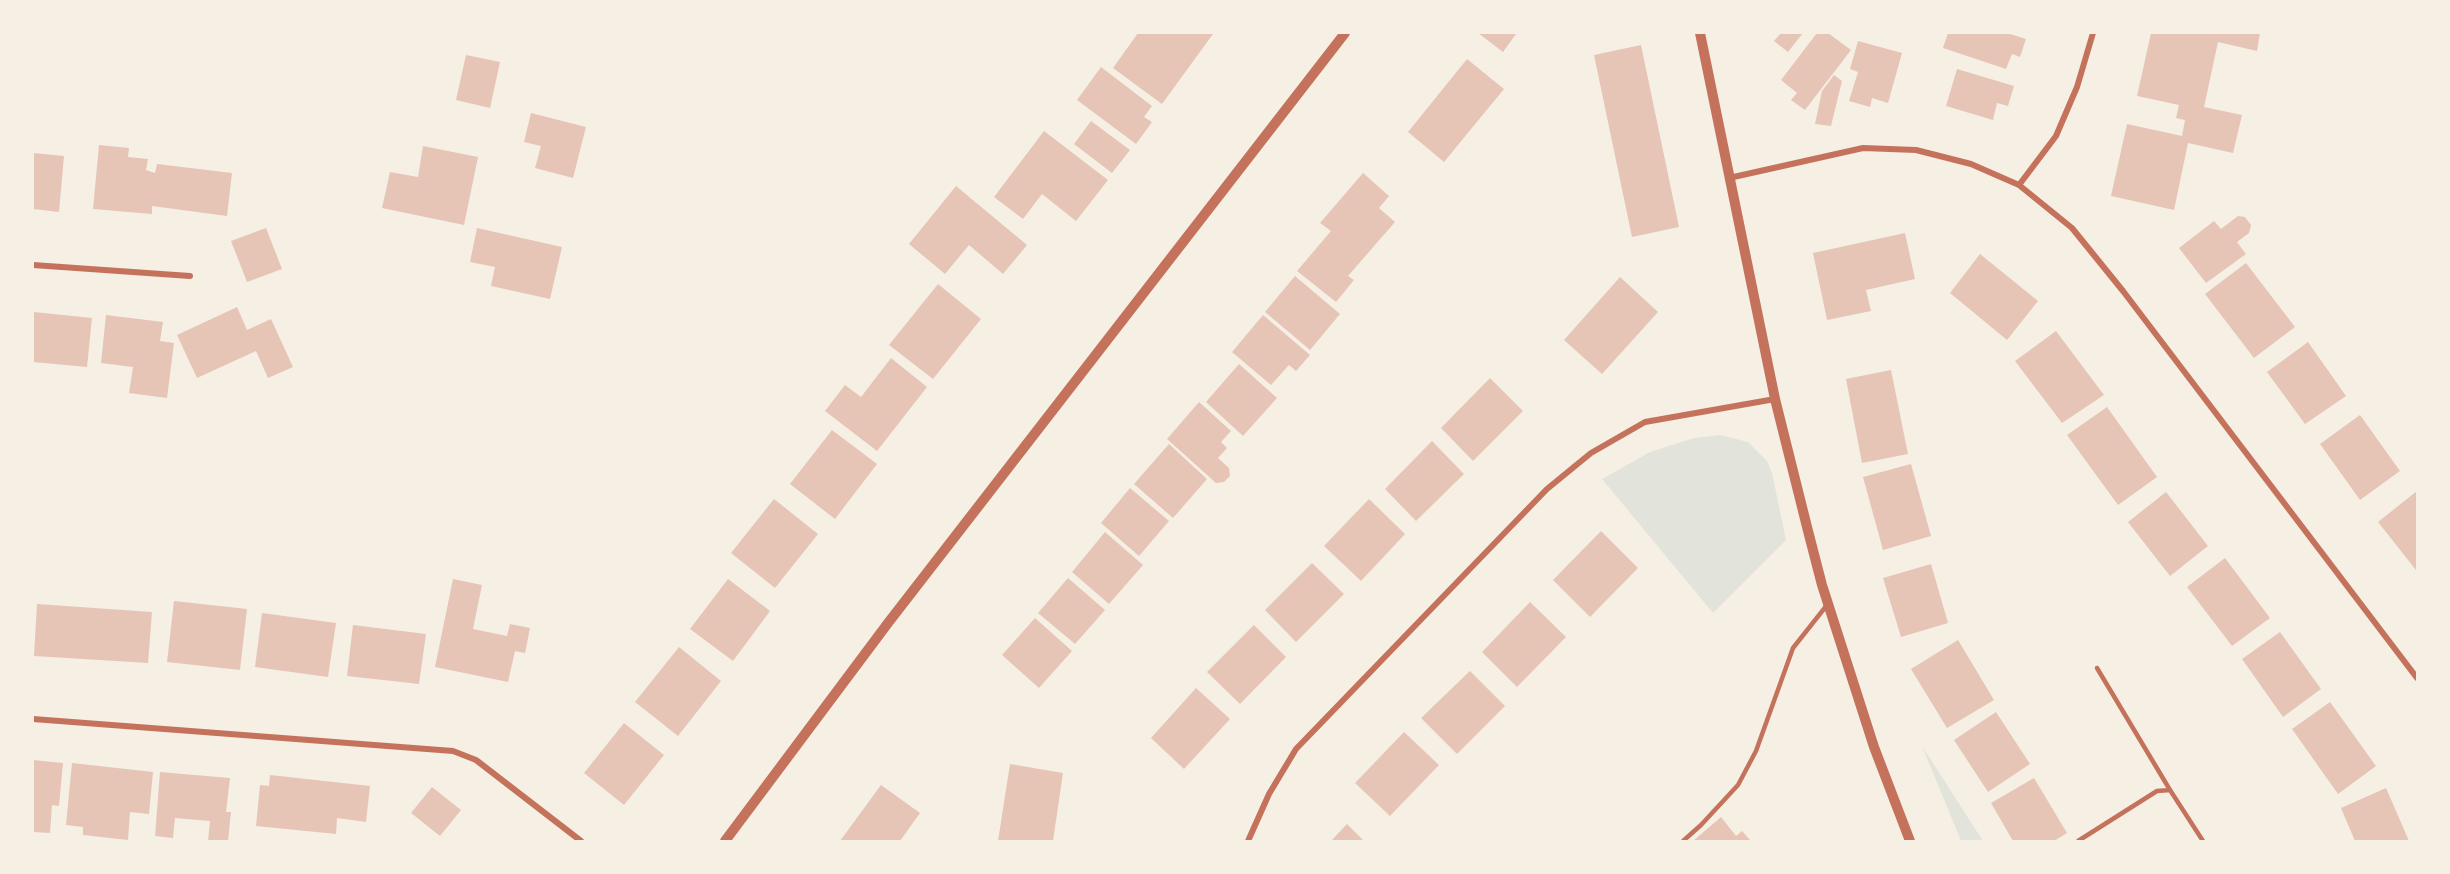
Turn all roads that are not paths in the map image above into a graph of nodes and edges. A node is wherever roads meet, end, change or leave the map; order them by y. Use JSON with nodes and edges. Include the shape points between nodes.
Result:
{"nodes":[{"id":1,"x":1345,"y":33,"type":"edge"},
{"id":2,"x":1700,"y":33,"type":"edge"},
{"id":3,"x":2093,"y":33,"type":"edge"},
{"id":4,"x":1729,"y":178,"type":"junction"},
{"id":5,"x":2019,"y":185,"type":"junction"},
{"id":6,"x":33,"y":265,"type":"edge"},
{"id":7,"x":190,"y":276,"type":"dead end"},
{"id":8,"x":1775,"y":399,"type":"junction"},
{"id":9,"x":1828,"y":603,"type":"junction"},
{"id":10,"x":2097,"y":668,"type":"dead end"},
{"id":11,"x":2417,"y":678,"type":"edge"},
{"id":12,"x":33,"y":719,"type":"edge"},
{"id":13,"x":2170,"y":790,"type":"junction"},
{"id":14,"x":580,"y":841,"type":"edge"},
{"id":15,"x":725,"y":841,"type":"edge"},
{"id":16,"x":1248,"y":841,"type":"edge"},
{"id":17,"x":1683,"y":841,"type":"edge"},
{"id":18,"x":1910,"y":841,"type":"edge"},
{"id":19,"x":2078,"y":841,"type":"edge"},
{"id":20,"x":2203,"y":841,"type":"edge"}],
"edges":[{"from":1,"to":15,"type":"street","via":[[888,622]]},
{"from":2,"to":4,"type":"street"},
{"from":3,"to":5,"type":"street","via":[[2077,87],[2056,136]]},
{"from":4,"to":5,"type":"street","via":[[1863,148],[1916,150],[1971,164]]},
{"from":4,"to":8,"type":"street"},
{"from":5,"to":11,"type":"street","via":[[2072,228],[2123,291]]},
{"from":6,"to":7,"type":"street"},
{"from":8,"to":9,"type":"street"},
{"from":8,"to":16,"type":"street","via":[[1645,422],[1591,453],[1547,489],[1296,749],[1269,794]]},
{"from":9,"to":17,"type":"lane","via":[[1793,648],[1756,751],[1738,784]]},
{"from":9,"to":18,"type":"street","via":[[1874,747]]},
{"from":10,"to":13,"type":"lane"},
{"from":12,"to":14,"type":"street","via":[[453,751],[476,760]]},
{"from":13,"to":19,"type":"lane","via":[[2157,791]]},
{"from":13,"to":20,"type":"lane"}]}
